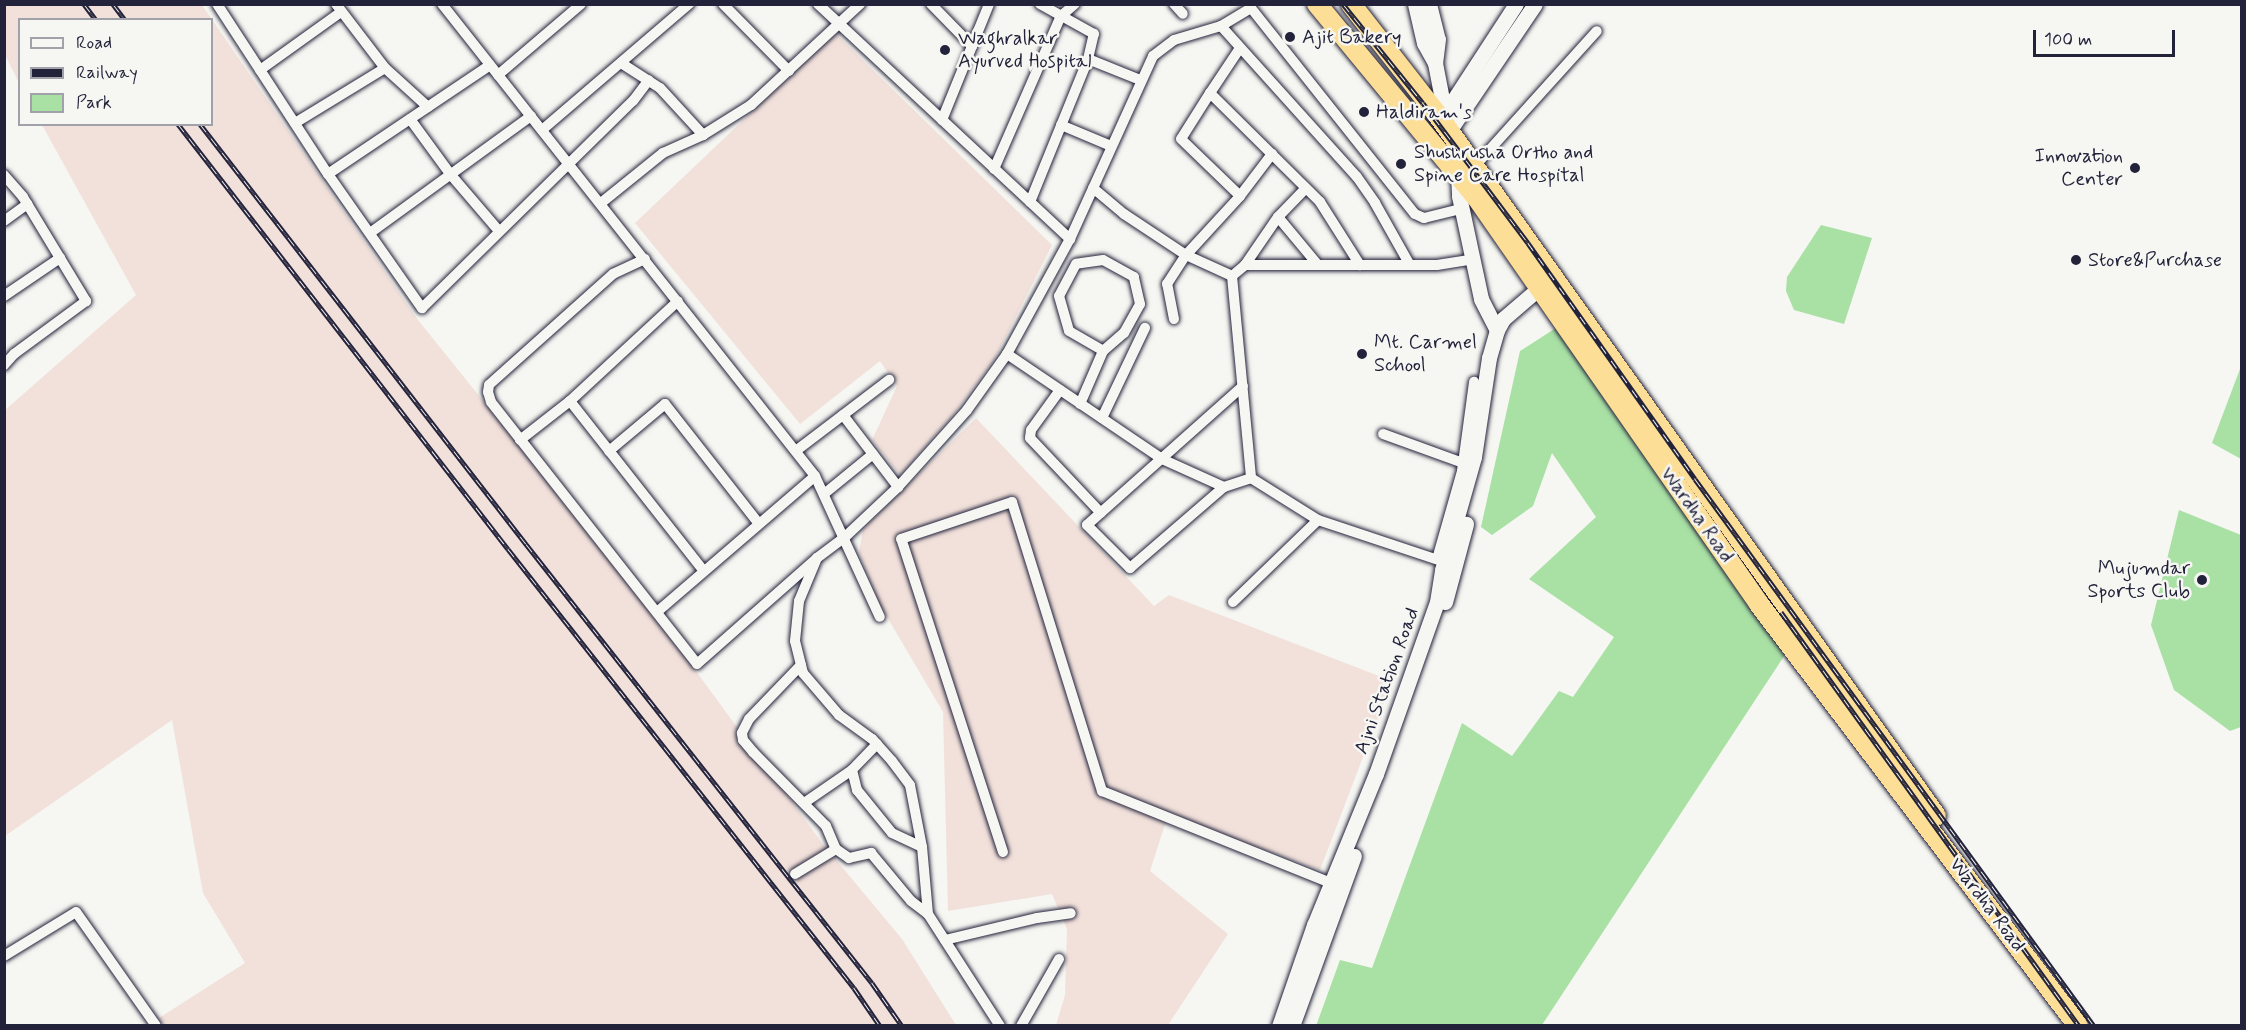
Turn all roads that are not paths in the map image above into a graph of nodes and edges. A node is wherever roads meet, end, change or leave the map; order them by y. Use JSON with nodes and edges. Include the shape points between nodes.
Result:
{"nodes":[{"id":1,"x":217,"y":4,"type":"edge"},
{"id":2,"x":581,"y":4,"type":"edge"},
{"id":3,"x":688,"y":4,"type":"edge"},
{"id":4,"x":723,"y":4,"type":"edge"},
{"id":5,"x":818,"y":4,"type":"edge"},
{"id":6,"x":860,"y":4,"type":"edge"},
{"id":7,"x":931,"y":4,"type":"edge"},
{"id":8,"x":989,"y":4,"type":"edge"},
{"id":9,"x":1040,"y":4,"type":"edge"},
{"id":10,"x":1075,"y":4,"type":"edge"},
{"id":11,"x":1174,"y":4,"type":"edge"},
{"id":12,"x":1317,"y":4,"type":"edge"},
{"id":13,"x":1351,"y":4,"type":"edge"},
{"id":14,"x":1415,"y":4,"type":"edge"},
{"id":15,"x":1429,"y":4,"type":"edge"},
{"id":16,"x":1516,"y":4,"type":"edge"},
{"id":17,"x":1535,"y":4,"type":"edge"},
{"id":18,"x":446,"y":6,"type":"edge"},
{"id":19,"x":1253,"y":6,"type":"edge"},
{"id":20,"x":339,"y":8,"type":"edge"},
{"id":21,"x":1183,"y":14,"type":"dead end"},
{"id":22,"x":1061,"y":16,"type":"junction"},
{"id":23,"x":839,"y":24,"type":"junction"},
{"id":24,"x":1221,"y":26,"type":"junction"},
{"id":25,"x":1597,"y":31,"type":"dead end"},
{"id":26,"x":972,"y":46,"type":"junction"},
{"id":27,"x":1240,"y":48,"type":"junction"},
{"id":28,"x":1088,"y":59,"type":"junction"},
{"id":29,"x":621,"y":63,"type":"junction"},
{"id":30,"x":1435,"y":63,"type":"junction"},
{"id":31,"x":490,"y":65,"type":"junction"},
{"id":32,"x":385,"y":68,"type":"junction"},
{"id":33,"x":260,"y":70,"type":"junction"},
{"id":34,"x":789,"y":71,"type":"junction"},
{"id":35,"x":498,"y":75,"type":"junction"},
{"id":36,"x":649,"y":80,"type":"junction"},
{"id":37,"x":1140,"y":80,"type":"junction"},
{"id":38,"x":1210,"y":93,"type":"junction"},
{"id":39,"x":1463,"y":98,"type":"junction"},
{"id":40,"x":428,"y":107,"type":"junction"},
{"id":41,"x":531,"y":116,"type":"junction"},
{"id":42,"x":410,"y":119,"type":"junction"},
{"id":43,"x":942,"y":120,"type":"junction"},
{"id":44,"x":1442,"y":121,"type":"junction"},
{"id":45,"x":295,"y":123,"type":"junction"},
{"id":46,"x":1061,"y":125,"type":"junction"},
{"id":47,"x":542,"y":130,"type":"junction"},
{"id":48,"x":703,"y":135,"type":"junction"},
{"id":49,"x":1111,"y":146,"type":"junction"},
{"id":50,"x":1272,"y":154,"type":"junction"},
{"id":51,"x":568,"y":162,"type":"junction"},
{"id":52,"x":994,"y":169,"type":"junction"},
{"id":53,"x":1466,"y":170,"type":"junction"},
{"id":54,"x":328,"y":174,"type":"junction"},
{"id":55,"x":451,"y":174,"type":"junction"},
{"id":56,"x":4,"y":175,"type":"edge"},
{"id":57,"x":1093,"y":188,"type":"junction"},
{"id":58,"x":1306,"y":188,"type":"junction"},
{"id":59,"x":1239,"y":196,"type":"junction"},
{"id":60,"x":1030,"y":202,"type":"junction"},
{"id":61,"x":601,"y":203,"type":"junction"},
{"id":62,"x":27,"y":204,"type":"junction"},
{"id":63,"x":1461,"y":208,"type":"junction"},
{"id":64,"x":1278,"y":217,"type":"junction"},
{"id":65,"x":4,"y":221,"type":"edge"},
{"id":66,"x":499,"y":231,"type":"junction"},
{"id":67,"x":370,"y":233,"type":"junction"},
{"id":68,"x":1070,"y":239,"type":"junction"},
{"id":69,"x":1186,"y":255,"type":"junction"},
{"id":70,"x":60,"y":258,"type":"junction"},
{"id":71,"x":645,"y":259,"type":"junction"},
{"id":72,"x":1473,"y":259,"type":"junction"},
{"id":73,"x":1245,"y":265,"type":"junction"},
{"id":74,"x":1318,"y":265,"type":"junction"},
{"id":75,"x":1360,"y":265,"type":"junction"},
{"id":76,"x":1410,"y":265,"type":"junction"},
{"id":77,"x":1054,"y":268,"type":"junction"},
{"id":78,"x":1070,"y":275,"type":"junction"},
{"id":79,"x":1232,"y":276,"type":"junction"},
{"id":80,"x":1548,"y":286,"type":"junction"},
{"id":81,"x":4,"y":296,"type":"edge"},
{"id":82,"x":678,"y":301,"type":"junction"},
{"id":83,"x":1174,"y":319,"type":"dead end"},
{"id":84,"x":1145,"y":328,"type":"dead end"},
{"id":85,"x":1496,"y":340,"type":"junction"},
{"id":86,"x":1103,"y":351,"type":"junction"},
{"id":87,"x":1007,"y":354,"type":"junction"},
{"id":88,"x":4,"y":365,"type":"edge"},
{"id":89,"x":889,"y":380,"type":"dead end"},
{"id":90,"x":1474,"y":382,"type":"dead end"},
{"id":91,"x":1243,"y":386,"type":"junction"},
{"id":92,"x":1060,"y":390,"type":"junction"},
{"id":93,"x":570,"y":401,"type":"junction"},
{"id":94,"x":1080,"y":404,"type":"junction"},
{"id":95,"x":843,"y":415,"type":"junction"},
{"id":96,"x":1102,"y":418,"type":"junction"},
{"id":97,"x":1383,"y":434,"type":"dead end"},
{"id":98,"x":520,"y":440,"type":"junction"},
{"id":99,"x":796,"y":450,"type":"junction"},
{"id":100,"x":609,"y":451,"type":"junction"},
{"id":101,"x":873,"y":454,"type":"junction"},
{"id":102,"x":1162,"y":459,"type":"junction"},
{"id":103,"x":1462,"y":463,"type":"junction"},
{"id":104,"x":815,"y":476,"type":"junction"},
{"id":105,"x":1251,"y":478,"type":"junction"},
{"id":106,"x":898,"y":487,"type":"junction"},
{"id":107,"x":1224,"y":487,"type":"junction"},
{"id":108,"x":824,"y":494,"type":"junction"},
{"id":109,"x":1101,"y":513,"type":"junction"},
{"id":110,"x":1318,"y":520,"type":"junction"},
{"id":111,"x":759,"y":524,"type":"junction"},
{"id":112,"x":845,"y":537,"type":"junction"},
{"id":113,"x":817,"y":558,"type":"junction"},
{"id":114,"x":1446,"y":562,"type":"junction"},
{"id":115,"x":704,"y":571,"type":"junction"},
{"id":116,"x":1233,"y":602,"type":"dead end"},
{"id":117,"x":657,"y":612,"type":"junction"},
{"id":118,"x":880,"y":617,"type":"dead end"},
{"id":119,"x":801,"y":665,"type":"junction"},
{"id":120,"x":877,"y":744,"type":"junction"},
{"id":121,"x":852,"y":770,"type":"junction"},
{"id":122,"x":804,"y":803,"type":"junction"},
{"id":123,"x":922,"y":847,"type":"junction"},
{"id":124,"x":836,"y":849,"type":"junction"},
{"id":125,"x":1003,"y":852,"type":"dead end"},
{"id":126,"x":795,"y":874,"type":"dead end"},
{"id":127,"x":1337,"y":880,"type":"junction"},
{"id":128,"x":928,"y":914,"type":"junction"},
{"id":129,"x":1071,"y":914,"type":"dead end"},
{"id":130,"x":945,"y":940,"type":"junction"},
{"id":131,"x":4,"y":956,"type":"edge"},
{"id":132,"x":1059,"y":959,"type":"dead end"},
{"id":133,"x":1303,"y":974,"type":"junction"},
{"id":134,"x":156,"y":1026,"type":"edge"},
{"id":135,"x":1000,"y":1026,"type":"edge"},
{"id":136,"x":1021,"y":1026,"type":"edge"},
{"id":137,"x":1279,"y":1026,"type":"edge"},
{"id":138,"x":1292,"y":1026,"type":"edge"},
{"id":139,"x":2078,"y":1026,"type":"edge"},
{"id":140,"x":2092,"y":1026,"type":"edge"}],
"edges":[{"from":1,"to":33,"type":"street"},
{"from":2,"to":35,"type":"street"},
{"from":3,"to":29,"type":"street"},
{"from":4,"to":34,"type":"street"},
{"from":5,"to":23,"type":"street"},
{"from":6,"to":23,"type":"street"},
{"from":7,"to":26,"type":"street"},
{"from":8,"to":26,"type":"street"},
{"from":9,"to":22,"type":"street"},
{"from":10,"to":22,"type":"street"},
{"from":11,"to":21,"type":"street"},
{"from":12,"to":53,"type":"highway","name":"Wardha Road"},
{"from":13,"to":44,"type":"highway","name":"Wardha Road"},
{"from":14,"to":30,"type":"main road","via":[[1424,43]]},
{"from":15,"to":30,"type":"main road","via":[[1437,39]]},
{"from":16,"to":39,"type":"main road"},
{"from":17,"to":39,"type":"main road"},
{"from":18,"to":31,"type":"street"},
{"from":19,"to":24,"type":"street"},
{"from":19,"to":63,"type":"street","via":[[1415,214],[1424,218]]},
{"from":20,"to":32,"type":"street"},
{"from":20,"to":33,"type":"street"},
{"from":22,"to":28,"type":"street","via":[[1094,34]]},
{"from":22,"to":52,"type":"street"},
{"from":23,"to":34,"type":"street"},
{"from":23,"to":43,"type":"street"},
{"from":24,"to":27,"type":"street"},
{"from":24,"to":37,"type":"street","via":[[1174,40],[1153,56]]},
{"from":25,"to":53,"type":"street"},
{"from":26,"to":43,"type":"street"},
{"from":27,"to":38,"type":"street"},
{"from":27,"to":76,"type":"street","via":[[1357,177]]},
{"from":28,"to":37,"type":"street"},
{"from":28,"to":46,"type":"street"},
{"from":29,"to":36,"type":"street"},
{"from":29,"to":47,"type":"street"},
{"from":30,"to":44,"type":"main road"},
{"from":31,"to":35,"type":"street"},
{"from":31,"to":40,"type":"street"},
{"from":32,"to":40,"type":"street"},
{"from":32,"to":45,"type":"street"},
{"from":33,"to":45,"type":"street"},
{"from":34,"to":48,"type":"street","via":[[751,105]]},
{"from":35,"to":41,"type":"street"},
{"from":36,"to":48,"type":"street"},
{"from":36,"to":51,"type":"street"},
{"from":37,"to":49,"type":"street"},
{"from":38,"to":50,"type":"street"},
{"from":38,"to":59,"type":"street","via":[[1181,139]]},
{"from":39,"to":44,"type":"main road"},
{"from":40,"to":42,"type":"street"},
{"from":41,"to":47,"type":"street"},
{"from":41,"to":55,"type":"street"},
{"from":42,"to":54,"type":"street"},
{"from":42,"to":55,"type":"street"},
{"from":43,"to":52,"type":"street"},
{"from":44,"to":53,"type":"highway","name":"Wardha Road"},
{"from":45,"to":54,"type":"street"},
{"from":46,"to":49,"type":"street"},
{"from":46,"to":60,"type":"street"},
{"from":47,"to":51,"type":"street"},
{"from":48,"to":61,"type":"street","via":[[663,153]]},
{"from":49,"to":57,"type":"street"},
{"from":50,"to":58,"type":"street"},
{"from":50,"to":59,"type":"street"},
{"from":51,"to":61,"type":"street"},
{"from":51,"to":66,"type":"street"},
{"from":52,"to":60,"type":"street"},
{"from":53,"to":63,"type":"main road"},
{"from":53,"to":80,"type":"highway","name":"Wardha Road"},
{"from":54,"to":67,"type":"street"},
{"from":55,"to":66,"type":"street"},
{"from":55,"to":67,"type":"street"},
{"from":56,"to":62,"type":"street"},
{"from":57,"to":68,"type":"street"},
{"from":57,"to":69,"type":"street"},
{"from":58,"to":64,"type":"street"},
{"from":58,"to":75,"type":"street","via":[[1320,202]]},
{"from":59,"to":69,"type":"street"},
{"from":60,"to":68,"type":"street"},
{"from":61,"to":71,"type":"street"},
{"from":62,"to":65,"type":"street"},
{"from":62,"to":70,"type":"street"},
{"from":63,"to":72,"type":"main road"},
{"from":64,"to":73,"type":"street"},
{"from":64,"to":74,"type":"street"},
{"from":66,"to":67,"type":"street","via":[[422,308]]},
{"from":68,"to":77,"type":"street"},
{"from":69,"to":79,"type":"street"},
{"from":69,"to":83,"type":"street","via":[[1167,284]]},
{"from":70,"to":81,"type":"street"},
{"from":70,"to":88,"type":"street","via":[[86,301]]},
{"from":71,"to":82,"type":"street"},
{"from":71,"to":98,"type":"street","via":[[613,274],[489,385],[491,402]]},
{"from":72,"to":76,"type":"street"},
{"from":72,"to":85,"type":"main road","via":[[1481,299]]},
{"from":73,"to":74,"type":"street"},
{"from":73,"to":79,"type":"street"},
{"from":74,"to":75,"type":"street"},
{"from":75,"to":76,"type":"street"},
{"from":77,"to":78,"type":"street"},
{"from":77,"to":87,"type":"street"},
{"from":78,"to":86,"type":"street","via":[[1059,296],[1069,331]]},
{"from":78,"to":86,"type":"street","via":[[1076,264],[1103,260],[1134,277],[1140,304],[1124,333]]},
{"from":79,"to":91,"type":"street"},
{"from":80,"to":85,"type":"main road"},
{"from":80,"to":139,"type":"highway","name":"Wardha Road","via":[[1759,604]]},
{"from":80,"to":140,"type":"highway","name":"Wardha Road"},
{"from":82,"to":93,"type":"street"},
{"from":82,"to":99,"type":"street"},
{"from":84,"to":96,"type":"street"},
{"from":85,"to":114,"type":"main road","name":"Ajni Station Road","via":[[1479,468]]},
{"from":86,"to":94,"type":"street"},
{"from":87,"to":92,"type":"street"},
{"from":87,"to":106,"type":"street","via":[[967,410]]},
{"from":89,"to":95,"type":"street"},
{"from":90,"to":103,"type":"street"},
{"from":91,"to":102,"type":"street"},
{"from":91,"to":105,"type":"street"},
{"from":92,"to":94,"type":"street"},
{"from":92,"to":109,"type":"street","via":[[1031,430],[1030,438]]},
{"from":93,"to":98,"type":"street"},
{"from":93,"to":100,"type":"street"},
{"from":94,"to":96,"type":"street"},
{"from":95,"to":99,"type":"street"},
{"from":95,"to":101,"type":"street"},
{"from":96,"to":102,"type":"street"},
{"from":97,"to":103,"type":"street"},
{"from":98,"to":117,"type":"street"},
{"from":99,"to":104,"type":"street"},
{"from":100,"to":111,"type":"street","via":[[665,404]]},
{"from":100,"to":115,"type":"street"},
{"from":101,"to":106,"type":"street"},
{"from":101,"to":108,"type":"street"},
{"from":102,"to":107,"type":"street"},
{"from":102,"to":109,"type":"street"},
{"from":103,"to":114,"type":"street"},
{"from":104,"to":108,"type":"street"},
{"from":104,"to":111,"type":"street"},
{"from":105,"to":107,"type":"street"},
{"from":105,"to":110,"type":"street"},
{"from":106,"to":112,"type":"street"},
{"from":107,"to":109,"type":"street","via":[[1130,568],[1087,525]]},
{"from":108,"to":112,"type":"street"},
{"from":110,"to":114,"type":"street"},
{"from":110,"to":116,"type":"street"},
{"from":111,"to":115,"type":"street"},
{"from":112,"to":113,"type":"street"},
{"from":112,"to":118,"type":"street"},
{"from":113,"to":117,"type":"street","via":[[697,664]]},
{"from":113,"to":119,"type":"street","via":[[799,601],[795,641]]},
{"from":114,"to":127,"type":"main road","name":"Ajni Station Road","via":[[1413,674]]},
{"from":115,"to":117,"type":"street"},
{"from":119,"to":120,"type":"street","via":[[803,673],[839,716]]},
{"from":119,"to":122,"type":"street","via":[[749,719],[742,733],[753,752]]},
{"from":120,"to":121,"type":"street"},
{"from":120,"to":123,"type":"street","via":[[910,785]]},
{"from":121,"to":122,"type":"street"},
{"from":121,"to":123,"type":"street","via":[[857,790],[892,833]]},
{"from":122,"to":124,"type":"street","via":[[825,826]]},
{"from":123,"to":128,"type":"street"},
{"from":124,"to":126,"type":"street"},
{"from":124,"to":128,"type":"street","via":[[849,858],[871,853],[911,901]]},
{"from":125,"to":127,"type":"street","via":[[901,539],[1012,502],[1102,791]]},
{"from":127,"to":133,"type":"main road","name":"Ajni Station Road"},
{"from":128,"to":130,"type":"street"},
{"from":129,"to":130,"type":"street"},
{"from":130,"to":135,"type":"street"},
{"from":131,"to":134,"type":"street","via":[[76,912]]},
{"from":132,"to":136,"type":"street"},
{"from":133,"to":137,"type":"main road","name":"Ajni Station Road"},
{"from":133,"to":138,"type":"main road","name":"Ajni Station Road"}]}
